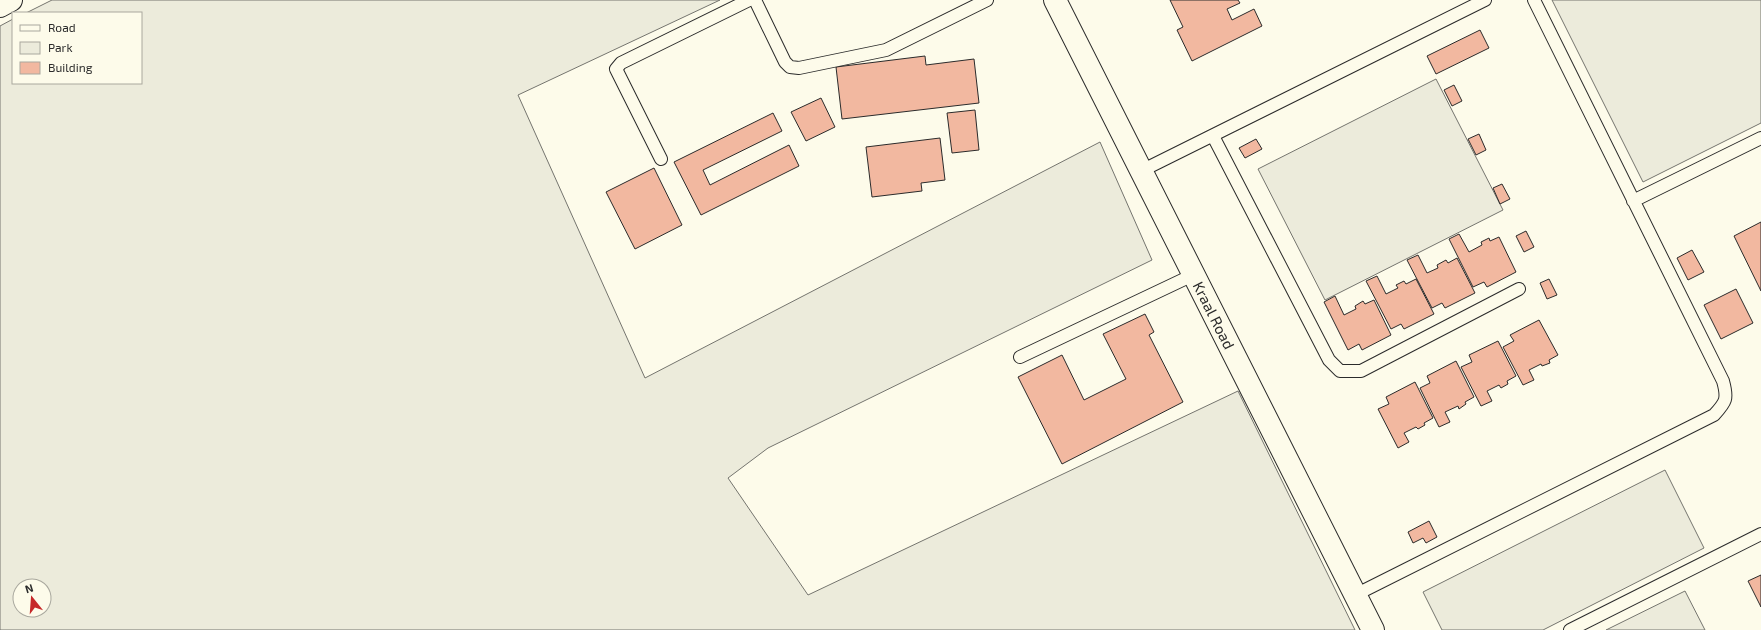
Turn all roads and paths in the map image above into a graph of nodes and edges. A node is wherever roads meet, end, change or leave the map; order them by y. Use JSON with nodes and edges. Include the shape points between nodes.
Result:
{"nodes":[{"id":1,"x":11,"y":0,"type":"edge"},
{"id":2,"x":749,"y":0,"type":"edge"},
{"id":3,"x":754,"y":0,"type":"edge"},
{"id":4,"x":987,"y":0,"type":"edge"},
{"id":5,"x":1055,"y":0,"type":"edge"},
{"id":6,"x":1485,"y":0,"type":"edge"},
{"id":7,"x":1534,"y":0,"type":"edge"},
{"id":8,"x":0,"y":6,"type":"edge"},
{"id":9,"x":1214,"y":136,"type":"junction"},
{"id":10,"x":1761,"y":138,"type":"edge"},
{"id":11,"x":661,"y":160,"type":"dead end"},
{"id":12,"x":1141,"y":171,"type":"junction"},
{"id":13,"x":1632,"y":201,"type":"junction"},
{"id":14,"x":1193,"y":275,"type":"junction"},
{"id":15,"x":1520,"y":289,"type":"dead end"},
{"id":16,"x":1020,"y":357,"type":"dead end"},
{"id":17,"x":1761,"y":534,"type":"edge"},
{"id":18,"x":1355,"y":595,"type":"junction"},
{"id":19,"x":1373,"y":630,"type":"edge"},
{"id":20,"x":1570,"y":630,"type":"edge"}],
"edges":[{"from":1,"to":8,"type":"street"},
{"from":2,"to":11,"type":"lane","via":[[621,63],[616,69]]},
{"from":3,"to":4,"type":"lane","via":[[785,62],[790,67],[799,68],[886,50]]},
{"from":5,"to":12,"type":"street","name":"Kraal Road"},
{"from":6,"to":9,"type":"lane"},
{"from":7,"to":13,"type":"lane"},
{"from":9,"to":12,"type":"lane"},
{"from":9,"to":15,"type":"lane","via":[[1329,360],[1340,371],[1361,371]]},
{"from":10,"to":13,"type":"lane"},
{"from":12,"to":14,"type":"street","name":"Kraal Road"},
{"from":13,"to":18,"type":"lane","via":[[1723,381],[1725,403],[1714,415]]},
{"from":14,"to":16,"type":"lane"},
{"from":14,"to":18,"type":"street","name":"Kraal Road"},
{"from":17,"to":20,"type":"lane"},
{"from":18,"to":19,"type":"street","name":"Kraal Road"}]}
